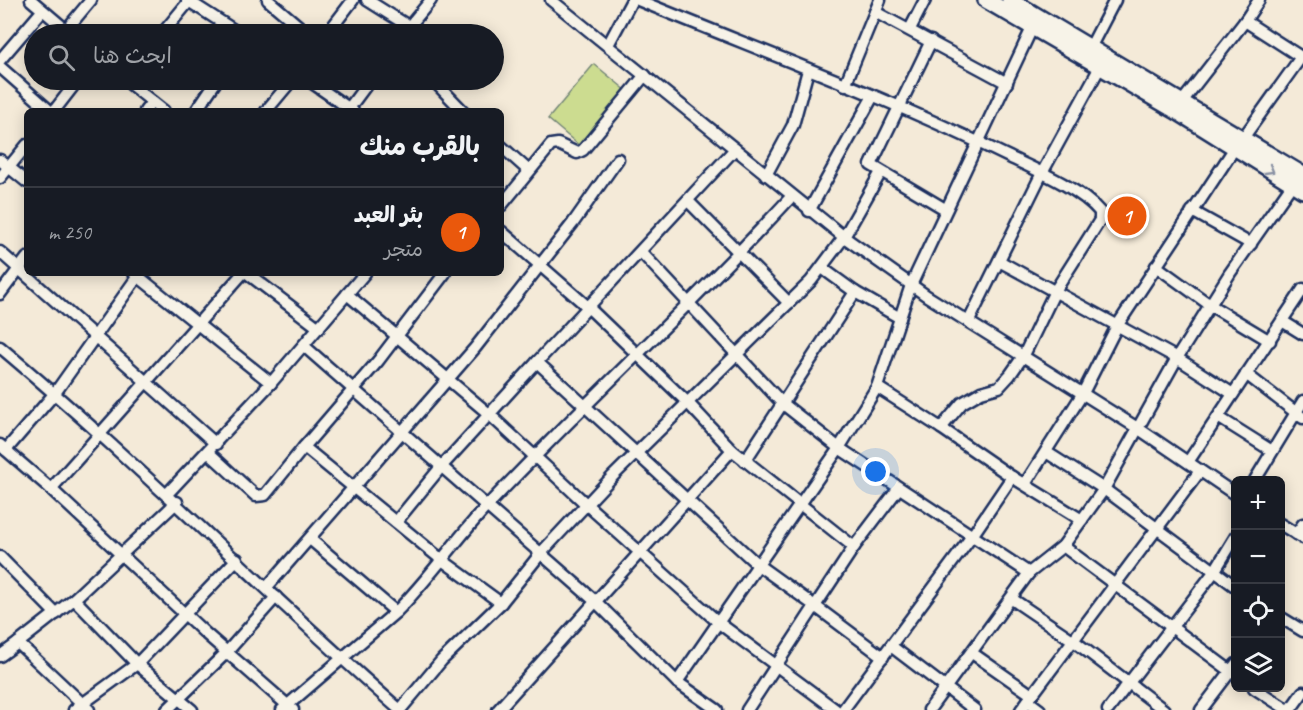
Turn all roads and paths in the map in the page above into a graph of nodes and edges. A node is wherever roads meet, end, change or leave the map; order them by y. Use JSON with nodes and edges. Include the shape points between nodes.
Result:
{"nodes":[{"id":1,"x":32,"y":0,"type":"edge"},
{"id":2,"x":91,"y":0,"type":"edge"},
{"id":3,"x":188,"y":0,"type":"edge"},
{"id":4,"x":267,"y":0,"type":"edge"},
{"id":5,"x":353,"y":0,"type":"edge"},
{"id":6,"x":367,"y":0,"type":"edge"},
{"id":7,"x":431,"y":0,"type":"edge"},
{"id":8,"x":632,"y":0,"type":"edge"},
{"id":9,"x":638,"y":0,"type":"edge"},
{"id":10,"x":880,"y":0,"type":"edge"},
{"id":11,"x":925,"y":0,"type":"edge"},
{"id":12,"x":986,"y":0,"type":"edge"},
{"id":13,"x":1114,"y":0,"type":"edge"},
{"id":14,"x":1259,"y":0,"type":"edge"},
{"id":15,"x":555,"y":2,"type":"edge"},
{"id":16,"x":1015,"y":8,"type":"edge"},
{"id":17,"x":42,"y":11,"type":"junction"},
{"id":18,"x":875,"y":12,"type":"junction"},
{"id":19,"x":1245,"y":21,"type":"junction"},
{"id":20,"x":31,"y":24,"type":"edge"},
{"id":21,"x":58,"y":24,"type":"edge"},
{"id":22,"x":74,"y":24,"type":"edge"},
{"id":23,"x":170,"y":24,"type":"edge"},
{"id":24,"x":225,"y":24,"type":"edge"},
{"id":25,"x":296,"y":24,"type":"edge"},
{"id":26,"x":335,"y":24,"type":"edge"},
{"id":27,"x":397,"y":24,"type":"edge"},
{"id":28,"x":412,"y":24,"type":"edge"},
{"id":29,"x":1033,"y":26,"type":"junction"},
{"id":30,"x":910,"y":29,"type":"junction"},
{"id":31,"x":24,"y":32,"type":"edge"},
{"id":32,"x":931,"y":41,"type":"junction"},
{"id":33,"x":608,"y":45,"type":"junction"},
{"id":34,"x":1090,"y":48,"type":"junction"},
{"id":35,"x":1302,"y":56,"type":"edge"},
{"id":36,"x":0,"y":60,"type":"edge"},
{"id":37,"x":0,"y":67,"type":"edge"},
{"id":38,"x":1100,"y":67,"type":"junction"},
{"id":39,"x":808,"y":70,"type":"junction"},
{"id":40,"x":645,"y":75,"type":"junction"},
{"id":41,"x":1007,"y":83,"type":"junction"},
{"id":42,"x":845,"y":86,"type":"junction"},
{"id":43,"x":24,"y":87,"type":"edge"},
{"id":44,"x":27,"y":90,"type":"edge"},
{"id":45,"x":70,"y":90,"type":"edge"},
{"id":46,"x":138,"y":90,"type":"edge"},
{"id":47,"x":210,"y":90,"type":"edge"},
{"id":48,"x":284,"y":90,"type":"edge"},
{"id":49,"x":322,"y":90,"type":"edge"},
{"id":50,"x":363,"y":90,"type":"edge"},
{"id":51,"x":443,"y":90,"type":"edge"},
{"id":52,"x":873,"y":96,"type":"junction"},
{"id":53,"x":152,"y":102,"type":"junction"},
{"id":54,"x":1178,"y":106,"type":"junction"},
{"id":55,"x":48,"y":108,"type":"edge"},
{"id":56,"x":55,"y":108,"type":"edge"},
{"id":57,"x":147,"y":108,"type":"edge"},
{"id":58,"x":160,"y":108,"type":"edge"},
{"id":59,"x":198,"y":108,"type":"edge"},
{"id":60,"x":269,"y":108,"type":"edge"},
{"id":61,"x":347,"y":108,"type":"edge"},
{"id":62,"x":351,"y":108,"type":"edge"},
{"id":63,"x":460,"y":108,"type":"edge"},
{"id":64,"x":900,"y":108,"type":"junction"},
{"id":65,"x":978,"y":142,"type":"junction"},
{"id":66,"x":1239,"y":143,"type":"junction"},
{"id":67,"x":24,"y":147,"type":"edge"},
{"id":68,"x":504,"y":149,"type":"edge"},
{"id":69,"x":735,"y":149,"type":"junction"},
{"id":70,"x":618,"y":159,"type":"dead end"},
{"id":71,"x":4,"y":163,"type":"edge"},
{"id":72,"x":529,"y":171,"type":"junction"},
{"id":73,"x":881,"y":172,"type":"junction"},
{"id":74,"x":1042,"y":173,"type":"junction"},
{"id":75,"x":766,"y":175,"type":"junction"},
{"id":76,"x":1299,"y":176,"type":"edge"},
{"id":77,"x":0,"y":178,"type":"edge"},
{"id":78,"x":24,"y":180,"type":"edge"},
{"id":79,"x":791,"y":196,"type":"junction"},
{"id":80,"x":688,"y":201,"type":"junction"},
{"id":81,"x":504,"y":202,"type":"edge"},
{"id":82,"x":945,"y":209,"type":"junction"},
{"id":83,"x":809,"y":211,"type":"junction"},
{"id":84,"x":1192,"y":211,"type":"junction"},
{"id":85,"x":504,"y":234,"type":"edge"},
{"id":86,"x":844,"y":237,"type":"junction"},
{"id":87,"x":1251,"y":244,"type":"junction"},
{"id":88,"x":0,"y":252,"type":"edge"},
{"id":89,"x":641,"y":252,"type":"junction"},
{"id":90,"x":740,"y":253,"type":"junction"},
{"id":91,"x":999,"y":261,"type":"junction"},
{"id":92,"x":23,"y":263,"type":"edge"},
{"id":93,"x":540,"y":266,"type":"junction"},
{"id":94,"x":1156,"y":266,"type":"junction"},
{"id":95,"x":822,"y":268,"type":"junction"},
{"id":96,"x":36,"y":276,"type":"edge"},
{"id":97,"x":136,"y":276,"type":"edge"},
{"id":98,"x":140,"y":276,"type":"edge"},
{"id":99,"x":240,"y":276,"type":"edge"},
{"id":100,"x":251,"y":276,"type":"edge"},
{"id":101,"x":362,"y":276,"type":"edge"},
{"id":102,"x":443,"y":276,"type":"edge"},
{"id":103,"x":911,"y":285,"type":"junction"},
{"id":104,"x":1303,"y":289,"type":"edge"},
{"id":105,"x":1055,"y":291,"type":"junction"},
{"id":106,"x":855,"y":292,"type":"junction"},
{"id":107,"x":0,"y":294,"type":"edge"},
{"id":108,"x":347,"y":294,"type":"junction"},
{"id":109,"x":690,"y":301,"type":"junction"},
{"id":110,"x":789,"y":303,"type":"junction"},
{"id":111,"x":1210,"y":305,"type":"junction"},
{"id":112,"x":589,"y":308,"type":"junction"},
{"id":113,"x":900,"y":318,"type":"junction"},
{"id":114,"x":969,"y":321,"type":"junction"},
{"id":115,"x":1282,"y":321,"type":"junction"},
{"id":116,"x":197,"y":322,"type":"junction"},
{"id":117,"x":1117,"y":326,"type":"junction"},
{"id":118,"x":319,"y":328,"type":"junction"},
{"id":119,"x":1303,"y":334,"type":"edge"},
{"id":120,"x":398,"y":335,"type":"junction"},
{"id":121,"x":94,"y":336,"type":"junction"},
{"id":122,"x":1270,"y":341,"type":"junction"},
{"id":123,"x":0,"y":346,"type":"edge"},
{"id":124,"x":304,"y":346,"type":"junction"},
{"id":125,"x":636,"y":354,"type":"junction"},
{"id":126,"x":737,"y":354,"type":"junction"},
{"id":127,"x":1024,"y":355,"type":"junction"},
{"id":128,"x":1177,"y":358,"type":"junction"},
{"id":129,"x":537,"y":362,"type":"junction"},
{"id":130,"x":1246,"y":374,"type":"junction"},
{"id":131,"x":448,"y":379,"type":"junction"},
{"id":132,"x":146,"y":381,"type":"junction"},
{"id":133,"x":271,"y":383,"type":"junction"},
{"id":134,"x":877,"y":387,"type":"junction"},
{"id":135,"x":353,"y":390,"type":"junction"},
{"id":136,"x":55,"y":393,"type":"junction"},
{"id":137,"x":1083,"y":393,"type":"junction"},
{"id":138,"x":1233,"y":394,"type":"junction"},
{"id":139,"x":1303,"y":401,"type":"edge"},
{"id":140,"x":688,"y":403,"type":"junction"},
{"id":141,"x":782,"y":403,"type":"junction"},
{"id":142,"x":585,"y":405,"type":"junction"},
{"id":143,"x":489,"y":414,"type":"junction"},
{"id":144,"x":1299,"y":415,"type":"edge"},
{"id":145,"x":1218,"y":417,"type":"junction"},
{"id":146,"x":941,"y":428,"type":"junction"},
{"id":147,"x":1139,"y":429,"type":"junction"},
{"id":148,"x":402,"y":433,"type":"junction"},
{"id":149,"x":102,"y":435,"type":"junction"},
{"id":150,"x":304,"y":447,"type":"junction"},
{"id":151,"x":3,"y":448,"type":"edge"},
{"id":152,"x":212,"y":448,"type":"junction"},
{"id":153,"x":839,"y":448,"type":"junction"},
{"id":154,"x":732,"y":450,"type":"junction"},
{"id":155,"x":1272,"y":451,"type":"junction"},
{"id":156,"x":637,"y":452,"type":"junction"},
{"id":157,"x":1046,"y":452,"type":"junction"},
{"id":158,"x":536,"y":456,"type":"junction"},
{"id":159,"x":745,"y":461,"type":"junction"},
{"id":160,"x":1188,"y":462,"type":"junction"},
{"id":161,"x":441,"y":466,"type":"junction"},
{"id":162,"x":1200,"y":471,"type":"junction"},
{"id":163,"x":1257,"y":476,"type":"edge"},
{"id":164,"x":1012,"y":477,"type":"junction"},
{"id":165,"x":1025,"y":484,"type":"junction"},
{"id":166,"x":353,"y":487,"type":"junction"},
{"id":167,"x":51,"y":489,"type":"junction"},
{"id":168,"x":898,"y":489,"type":"junction"},
{"id":169,"x":1104,"y":489,"type":"junction"},
{"id":170,"x":1231,"y":492,"type":"edge"},
{"id":171,"x":168,"y":494,"type":"junction"},
{"id":172,"x":177,"y":502,"type":"junction"},
{"id":173,"x":687,"y":502,"type":"junction"},
{"id":174,"x":586,"y":504,"type":"junction"},
{"id":175,"x":488,"y":505,"type":"junction"},
{"id":176,"x":799,"y":505,"type":"junction"},
{"id":177,"x":1082,"y":520,"type":"junction"},
{"id":178,"x":396,"y":522,"type":"junction"},
{"id":179,"x":1303,"y":524,"type":"edge"},
{"id":180,"x":1285,"y":527,"type":"edge"},
{"id":181,"x":1156,"y":531,"type":"junction"},
{"id":182,"x":972,"y":536,"type":"junction"},
{"id":183,"x":1300,"y":536,"type":"edge"},
{"id":184,"x":310,"y":539,"type":"junction"},
{"id":185,"x":1231,"y":544,"type":"edge"},
{"id":186,"x":1063,"y":546,"type":"junction"},
{"id":187,"x":854,"y":547,"type":"junction"},
{"id":188,"x":639,"y":552,"type":"junction"},
{"id":189,"x":541,"y":553,"type":"junction"},
{"id":190,"x":121,"y":554,"type":"junction"},
{"id":191,"x":0,"y":557,"type":"edge"},
{"id":192,"x":237,"y":559,"type":"junction"},
{"id":193,"x":442,"y":560,"type":"junction"},
{"id":194,"x":758,"y":565,"type":"junction"},
{"id":195,"x":1214,"y":572,"type":"junction"},
{"id":196,"x":1029,"y":573,"type":"junction"},
{"id":197,"x":1232,"y":584,"type":"edge"},
{"id":198,"x":1116,"y":585,"type":"junction"},
{"id":199,"x":267,"y":587,"type":"junction"},
{"id":200,"x":276,"y":597,"type":"junction"},
{"id":201,"x":74,"y":599,"type":"junction"},
{"id":202,"x":1012,"y":599,"type":"junction"},
{"id":203,"x":595,"y":601,"type":"junction"},
{"id":204,"x":501,"y":603,"type":"junction"},
{"id":205,"x":815,"y":606,"type":"junction"},
{"id":206,"x":396,"y":612,"type":"junction"},
{"id":207,"x":56,"y":614,"type":"junction"},
{"id":208,"x":185,"y":614,"type":"junction"},
{"id":209,"x":1285,"y":620,"type":"edge"},
{"id":210,"x":719,"y":623,"type":"junction"},
{"id":211,"x":1171,"y":627,"type":"junction"},
{"id":212,"x":1303,"y":631,"type":"edge"},
{"id":213,"x":1074,"y":641,"type":"junction"},
{"id":214,"x":18,"y":643,"type":"junction"},
{"id":215,"x":891,"y":646,"type":"junction"},
{"id":216,"x":226,"y":652,"type":"junction"},
{"id":217,"x":972,"y":653,"type":"junction"},
{"id":218,"x":0,"y":656,"type":"edge"},
{"id":219,"x":883,"y":657,"type":"junction"},
{"id":220,"x":341,"y":658,"type":"junction"},
{"id":221,"x":137,"y":664,"type":"junction"},
{"id":222,"x":776,"y":668,"type":"junction"},
{"id":223,"x":1231,"y":668,"type":"edge"},
{"id":224,"x":1231,"y":674,"type":"edge"},
{"id":225,"x":677,"y":682,"type":"junction"},
{"id":226,"x":1127,"y":682,"type":"junction"},
{"id":227,"x":946,"y":689,"type":"junction"},
{"id":228,"x":1262,"y":692,"type":"edge"},
{"id":229,"x":1303,"y":692,"type":"edge"},
{"id":230,"x":179,"y":700,"type":"junction"},
{"id":231,"x":1027,"y":702,"type":"edge"},
{"id":232,"x":82,"y":708,"type":"edge"},
{"id":233,"x":288,"y":708,"type":"edge"},
{"id":234,"x":167,"y":710,"type":"edge"},
{"id":235,"x":192,"y":710,"type":"edge"},
{"id":236,"x":400,"y":710,"type":"edge"},
{"id":237,"x":498,"y":710,"type":"edge"},
{"id":238,"x":717,"y":710,"type":"edge"},
{"id":239,"x":747,"y":710,"type":"edge"},
{"id":240,"x":836,"y":710,"type":"edge"},
{"id":241,"x":843,"y":710,"type":"edge"},
{"id":242,"x":929,"y":710,"type":"edge"},
{"id":243,"x":975,"y":710,"type":"edge"},
{"id":244,"x":1040,"y":710,"type":"edge"},
{"id":245,"x":1108,"y":710,"type":"edge"},
{"id":246,"x":1164,"y":710,"type":"edge"},
{"id":247,"x":1201,"y":710,"type":"edge"},
{"id":248,"x":1289,"y":710,"type":"edge"}],
"edges":[{"from":1,"to":17,"type":"street"},
{"from":2,"to":22,"type":"street"},
{"from":3,"to":23,"type":"street"},
{"from":3,"to":24,"type":"street"},
{"from":4,"to":25,"type":"street"},
{"from":5,"to":26,"type":"street"},
{"from":6,"to":27,"type":"street"},
{"from":7,"to":28,"type":"street"},
{"from":8,"to":33,"type":"street"},
{"from":9,"to":39,"type":"street"},
{"from":10,"to":18,"type":"street"},
{"from":11,"to":30,"type":"street"},
{"from":12,"to":16,"type":"main road"},
{"from":13,"to":34,"type":"street"},
{"from":14,"to":19,"type":"street"},
{"from":15,"to":33,"type":"street"},
{"from":16,"to":29,"type":"main road"},
{"from":16,"to":34,"type":"main road"},
{"from":17,"to":20,"type":"street"},
{"from":17,"to":21,"type":"street"},
{"from":18,"to":30,"type":"street"},
{"from":18,"to":42,"type":"street"},
{"from":19,"to":35,"type":"street"},
{"from":19,"to":54,"type":"street"},
{"from":29,"to":38,"type":"main road"},
{"from":29,"to":41,"type":"street"},
{"from":30,"to":32,"type":"street"},
{"from":31,"to":36,"type":"street"},
{"from":32,"to":41,"type":"street"},
{"from":32,"to":64,"type":"street"},
{"from":33,"to":40,"type":"street"},
{"from":34,"to":54,"type":"main road"},
{"from":35,"to":66,"type":"street"},
{"from":37,"to":43,"type":"street"},
{"from":38,"to":54,"type":"main road"},
{"from":38,"to":74,"type":"street"},
{"from":39,"to":42,"type":"street"},
{"from":39,"to":75,"type":"street","via":[[793,125]]},
{"from":40,"to":69,"type":"street"},
{"from":40,"to":72,"type":"street","via":[[583,150],[577,153],[554,144]]},
{"from":41,"to":65,"type":"street"},
{"from":42,"to":52,"type":"street"},
{"from":44,"to":55,"type":"street"},
{"from":45,"to":56,"type":"street"},
{"from":46,"to":53,"type":"street"},
{"from":47,"to":59,"type":"street"},
{"from":48,"to":60,"type":"street"},
{"from":49,"to":61,"type":"street"},
{"from":50,"to":62,"type":"street"},
{"from":51,"to":63,"type":"street"},
{"from":52,"to":64,"type":"street"},
{"from":52,"to":83,"type":"street"},
{"from":53,"to":57,"type":"street"},
{"from":53,"to":58,"type":"street"},
{"from":54,"to":66,"type":"main road"},
{"from":64,"to":65,"type":"street"},
{"from":64,"to":73,"type":"street","via":[[872,163]]},
{"from":65,"to":74,"type":"street"},
{"from":65,"to":82,"type":"street"},
{"from":66,"to":76,"type":"main road"},
{"from":66,"to":84,"type":"street"},
{"from":67,"to":71,"type":"street"},
{"from":68,"to":72,"type":"street"},
{"from":69,"to":75,"type":"street"},
{"from":69,"to":80,"type":"street"},
{"from":70,"to":93,"type":"street"},
{"from":71,"to":77,"type":"street"},
{"from":71,"to":78,"type":"street"},
{"from":72,"to":81,"type":"street"},
{"from":73,"to":82,"type":"street"},
{"from":73,"to":86,"type":"street"},
{"from":74,"to":91,"type":"street"},
{"from":74,"to":105,"type":"street","via":[[1089,203],[1101,216]]},
{"from":75,"to":79,"type":"street"},
{"from":76,"to":87,"type":"street"},
{"from":79,"to":83,"type":"street"},
{"from":79,"to":90,"type":"street"},
{"from":80,"to":89,"type":"street"},
{"from":80,"to":90,"type":"street"},
{"from":82,"to":103,"type":"street"},
{"from":83,"to":86,"type":"street"},
{"from":84,"to":87,"type":"street"},
{"from":84,"to":94,"type":"street"},
{"from":85,"to":93,"type":"street"},
{"from":86,"to":95,"type":"street"},
{"from":86,"to":103,"type":"street"},
{"from":87,"to":111,"type":"street"},
{"from":88,"to":92,"type":"street"},
{"from":89,"to":109,"type":"street"},
{"from":89,"to":112,"type":"street"},
{"from":90,"to":109,"type":"street"},
{"from":90,"to":110,"type":"street"},
{"from":91,"to":105,"type":"street"},
{"from":91,"to":114,"type":"street"},
{"from":92,"to":107,"type":"street"},
{"from":93,"to":112,"type":"street"},
{"from":93,"to":131,"type":"street"},
{"from":94,"to":111,"type":"street"},
{"from":94,"to":117,"type":"street"},
{"from":95,"to":106,"type":"street"},
{"from":95,"to":110,"type":"street"},
{"from":96,"to":121,"type":"street"},
{"from":97,"to":121,"type":"street"},
{"from":98,"to":116,"type":"street"},
{"from":99,"to":116,"type":"street"},
{"from":100,"to":118,"type":"street"},
{"from":101,"to":108,"type":"street"},
{"from":102,"to":120,"type":"street"},
{"from":103,"to":113,"type":"street"},
{"from":103,"to":114,"type":"street"},
{"from":104,"to":115,"type":"street"},
{"from":105,"to":117,"type":"street"},
{"from":105,"to":127,"type":"street"},
{"from":106,"to":113,"type":"street"},
{"from":106,"to":141,"type":"street"},
{"from":108,"to":118,"type":"street"},
{"from":108,"to":120,"type":"street"},
{"from":109,"to":125,"type":"street"},
{"from":109,"to":126,"type":"street"},
{"from":110,"to":126,"type":"street"},
{"from":111,"to":122,"type":"street"},
{"from":111,"to":128,"type":"street"},
{"from":112,"to":125,"type":"street"},
{"from":112,"to":129,"type":"street"},
{"from":113,"to":134,"type":"street"},
{"from":114,"to":127,"type":"street"},
{"from":115,"to":119,"type":"street"},
{"from":115,"to":122,"type":"street"},
{"from":116,"to":132,"type":"street"},
{"from":116,"to":133,"type":"street"},
{"from":117,"to":128,"type":"street"},
{"from":117,"to":137,"type":"street"},
{"from":118,"to":124,"type":"street"},
{"from":120,"to":131,"type":"street"},
{"from":120,"to":135,"type":"street"},
{"from":121,"to":132,"type":"street"},
{"from":121,"to":136,"type":"street"},
{"from":122,"to":130,"type":"street"},
{"from":123,"to":136,"type":"street"},
{"from":124,"to":133,"type":"street"},
{"from":124,"to":135,"type":"street"},
{"from":125,"to":140,"type":"street"},
{"from":125,"to":142,"type":"street"},
{"from":126,"to":140,"type":"street"},
{"from":126,"to":141,"type":"street"},
{"from":127,"to":137,"type":"street"},
{"from":127,"to":146,"type":"street","via":[[1005,382],[970,397]]},
{"from":128,"to":138,"type":"street"},
{"from":128,"to":147,"type":"street"},
{"from":129,"to":142,"type":"street"},
{"from":129,"to":143,"type":"street"},
{"from":130,"to":138,"type":"street"},
{"from":130,"to":144,"type":"street"},
{"from":131,"to":143,"type":"street"},
{"from":131,"to":148,"type":"street"},
{"from":132,"to":149,"type":"street"},
{"from":132,"to":152,"type":"street"},
{"from":133,"to":152,"type":"street"},
{"from":134,"to":146,"type":"street"},
{"from":134,"to":153,"type":"street"},
{"from":135,"to":148,"type":"street"},
{"from":135,"to":150,"type":"street"},
{"from":136,"to":149,"type":"street"},
{"from":136,"to":151,"type":"street"},
{"from":137,"to":147,"type":"street"},
{"from":137,"to":157,"type":"street"},
{"from":138,"to":145,"type":"street"},
{"from":139,"to":144,"type":"street"},
{"from":140,"to":154,"type":"street"},
{"from":140,"to":156,"type":"street"},
{"from":141,"to":153,"type":"street"},
{"from":141,"to":159,"type":"street"},
{"from":142,"to":156,"type":"street"},
{"from":142,"to":158,"type":"street"},
{"from":143,"to":158,"type":"street"},
{"from":143,"to":161,"type":"street"},
{"from":144,"to":155,"type":"street"},
{"from":145,"to":155,"type":"street"},
{"from":145,"to":160,"type":"street"},
{"from":146,"to":164,"type":"street"},
{"from":147,"to":160,"type":"street"},
{"from":147,"to":169,"type":"street"},
{"from":148,"to":161,"type":"street"},
{"from":148,"to":166,"type":"street"},
{"from":149,"to":167,"type":"street"},
{"from":149,"to":171,"type":"street"},
{"from":150,"to":152,"type":"street","via":[[260,496]]},
{"from":150,"to":166,"type":"street"},
{"from":151,"to":167,"type":"street"},
{"from":152,"to":171,"type":"street"},
{"from":153,"to":168,"type":"street"},
{"from":153,"to":176,"type":"street"},
{"from":154,"to":159,"type":"street"},
{"from":154,"to":173,"type":"street"},
{"from":155,"to":163,"type":"street"},
{"from":156,"to":173,"type":"street"},
{"from":156,"to":174,"type":"street"},
{"from":157,"to":165,"type":"street"},
{"from":157,"to":169,"type":"street"},
{"from":158,"to":174,"type":"street"},
{"from":158,"to":175,"type":"street"},
{"from":159,"to":176,"type":"street"},
{"from":160,"to":162,"type":"street"},
{"from":161,"to":175,"type":"street"},
{"from":161,"to":178,"type":"street"},
{"from":162,"to":170,"type":"street"},
{"from":162,"to":181,"type":"street"},
{"from":164,"to":165,"type":"street"},
{"from":164,"to":182,"type":"street"},
{"from":165,"to":177,"type":"street"},
{"from":166,"to":178,"type":"street"},
{"from":166,"to":184,"type":"street"},
{"from":167,"to":190,"type":"street"},
{"from":168,"to":182,"type":"street"},
{"from":168,"to":187,"type":"street"},
{"from":169,"to":177,"type":"street"},
{"from":169,"to":181,"type":"street"},
{"from":171,"to":172,"type":"street"},
{"from":172,"to":190,"type":"street"},
{"from":172,"to":192,"type":"street"},
{"from":173,"to":188,"type":"street"},
{"from":173,"to":194,"type":"street"},
{"from":174,"to":188,"type":"street"},
{"from":174,"to":189,"type":"street"},
{"from":175,"to":189,"type":"street"},
{"from":175,"to":193,"type":"street"},
{"from":176,"to":187,"type":"street"},
{"from":176,"to":194,"type":"street"},
{"from":177,"to":186,"type":"street"},
{"from":178,"to":193,"type":"street"},
{"from":179,"to":183,"type":"street"},
{"from":180,"to":183,"type":"street"},
{"from":181,"to":195,"type":"street"},
{"from":181,"to":198,"type":"street"},
{"from":182,"to":196,"type":"street"},
{"from":182,"to":215,"type":"street"},
{"from":184,"to":199,"type":"street"},
{"from":184,"to":206,"type":"street"},
{"from":185,"to":195,"type":"street"},
{"from":186,"to":196,"type":"street"},
{"from":186,"to":198,"type":"street"},
{"from":187,"to":205,"type":"street"},
{"from":188,"to":203,"type":"street"},
{"from":188,"to":210,"type":"street"},
{"from":189,"to":203,"type":"street"},
{"from":189,"to":204,"type":"street"},
{"from":190,"to":201,"type":"street"},
{"from":190,"to":208,"type":"street"},
{"from":191,"to":207,"type":"street"},
{"from":192,"to":199,"type":"street"},
{"from":192,"to":208,"type":"street"},
{"from":193,"to":204,"type":"street"},
{"from":193,"to":206,"type":"street"},
{"from":194,"to":205,"type":"street"},
{"from":194,"to":210,"type":"street"},
{"from":195,"to":197,"type":"street"},
{"from":195,"to":211,"type":"street"},
{"from":196,"to":202,"type":"street"},
{"from":198,"to":211,"type":"street"},
{"from":198,"to":213,"type":"street"},
{"from":199,"to":200,"type":"street"},
{"from":200,"to":216,"type":"street"},
{"from":200,"to":220,"type":"street"},
{"from":201,"to":207,"type":"street"},
{"from":201,"to":221,"type":"street"},
{"from":202,"to":213,"type":"street"},
{"from":202,"to":217,"type":"street"},
{"from":203,"to":225,"type":"street"},
{"from":203,"to":237,"type":"street"},
{"from":204,"to":236,"type":"street","via":[[442,660]]},
{"from":205,"to":219,"type":"street"},
{"from":205,"to":222,"type":"street"},
{"from":206,"to":220,"type":"street"},
{"from":207,"to":214,"type":"street"},
{"from":208,"to":216,"type":"street"},
{"from":208,"to":221,"type":"street"},
{"from":209,"to":212,"type":"street"},
{"from":210,"to":222,"type":"street"},
{"from":210,"to":225,"type":"street"},
{"from":211,"to":223,"type":"street"},
{"from":211,"to":226,"type":"street"},
{"from":213,"to":226,"type":"street"},
{"from":213,"to":231,"type":"street"},
{"from":214,"to":218,"type":"street"},
{"from":214,"to":232,"type":"street"},
{"from":215,"to":219,"type":"street"},
{"from":215,"to":227,"type":"street"},
{"from":216,"to":230,"type":"street"},
{"from":216,"to":233,"type":"street"},
{"from":217,"to":227,"type":"street"},
{"from":217,"to":231,"type":"street"},
{"from":219,"to":241,"type":"street"},
{"from":220,"to":233,"type":"street"},
{"from":220,"to":236,"type":"street"},
{"from":221,"to":230,"type":"street"},
{"from":221,"to":232,"type":"street"},
{"from":222,"to":239,"type":"street"},
{"from":222,"to":240,"type":"street"},
{"from":224,"to":247,"type":"street"},
{"from":225,"to":238,"type":"street"},
{"from":226,"to":245,"type":"street"},
{"from":226,"to":246,"type":"street"},
{"from":227,"to":242,"type":"street"},
{"from":227,"to":243,"type":"street"},
{"from":228,"to":248,"type":"street"},
{"from":229,"to":248,"type":"street"},
{"from":230,"to":234,"type":"street"},
{"from":230,"to":235,"type":"street"},
{"from":231,"to":244,"type":"street"}]}
